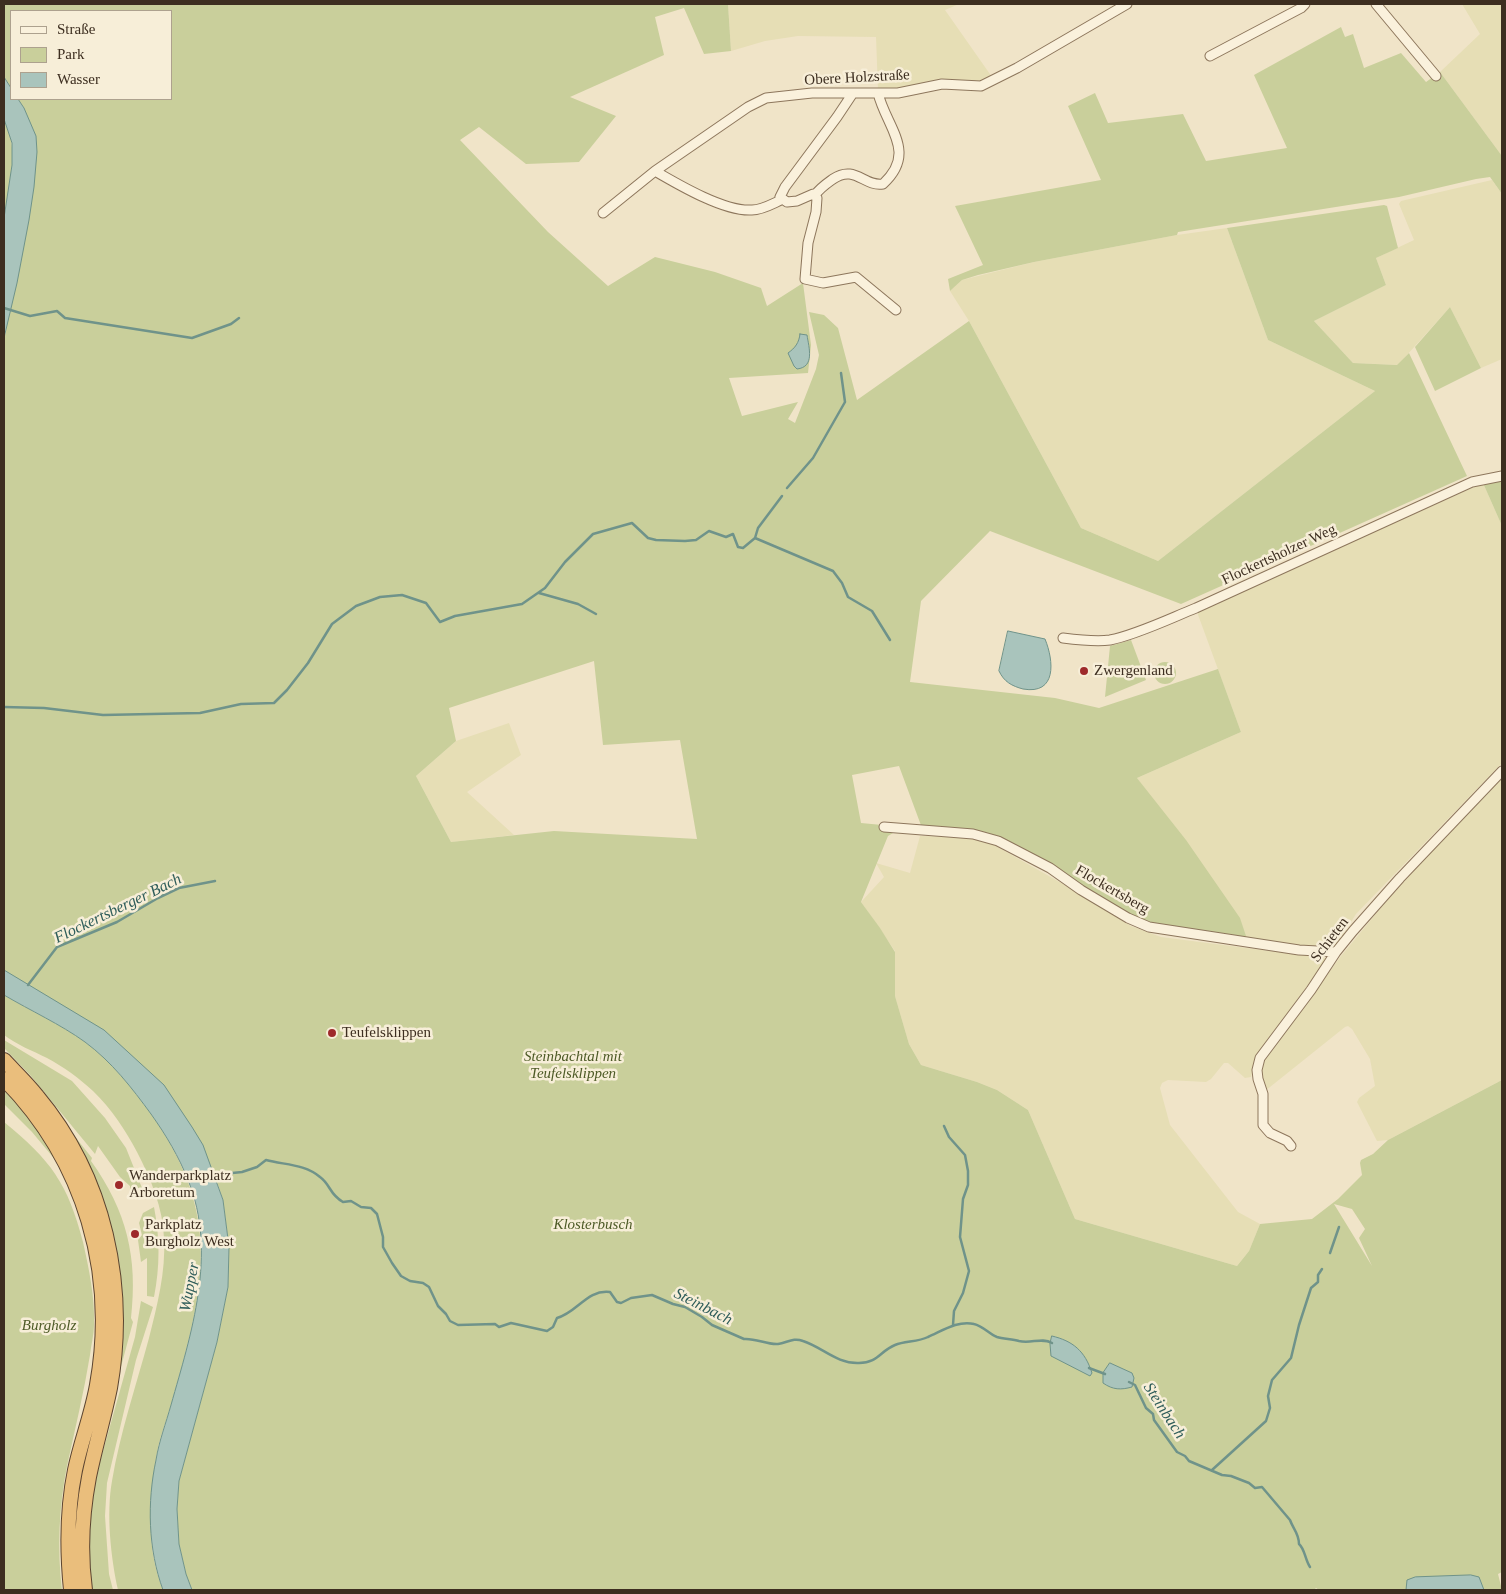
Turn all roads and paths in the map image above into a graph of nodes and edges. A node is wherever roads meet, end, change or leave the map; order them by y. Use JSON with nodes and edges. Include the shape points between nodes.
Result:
{"nodes":[{"id":1,"x":1127,"y":4,"type":"edge"},
{"id":2,"x":1305,"y":4,"type":"edge"},
{"id":3,"x":1376,"y":4,"type":"edge"},
{"id":4,"x":1210,"y":56,"type":"dead end"},
{"id":5,"x":1436,"y":76,"type":"dead end"},
{"id":6,"x":853,"y":92,"type":"junction"},
{"id":7,"x":878,"y":94,"type":"junction"},
{"id":8,"x":655,"y":171,"type":"junction"},
{"id":9,"x":815,"y":195,"type":"junction"},
{"id":10,"x":781,"y":200,"type":"junction"},
{"id":11,"x":603,"y":213,"type":"dead end"},
{"id":12,"x":896,"y":310,"type":"dead end"},
{"id":13,"x":1502,"y":476,"type":"edge"},
{"id":14,"x":1063,"y":638,"type":"dead end"},
{"id":15,"x":1502,"y":771,"type":"edge"},
{"id":16,"x":884,"y":827,"type":"dead end"},
{"id":17,"x":1336,"y":952,"type":"junction"},
{"id":18,"x":4,"y":1060,"type":"edge"},
{"id":19,"x":4,"y":1079,"type":"edge"},
{"id":20,"x":1291,"y":1146,"type":"dead end"},
{"id":21,"x":72,"y":1590,"type":"edge"},
{"id":22,"x":85,"y":1590,"type":"edge"}],
"edges":[{"from":1,"to":7,"type":"street","name":"Obere Holzstraße","via":[[988,83],[974,86],[942,84]]},
{"from":2,"to":4,"type":"street"},
{"from":3,"to":5,"type":"street"},
{"from":6,"to":7,"type":"street","name":"Obere Holzstraße"},
{"from":6,"to":8,"type":"street","name":"Obere Holzstraße","via":[[766,98]]},
{"from":6,"to":10,"type":"street","via":[[781,193]]},
{"from":7,"to":9,"type":"street","via":[[900,146],[898,162],[890,177],[878,185],[852,174],[842,174]]},
{"from":8,"to":10,"type":"street","via":[[705,197],[741,209],[758,209]]},
{"from":8,"to":11,"type":"street","name":"Obere Holzstraße"},
{"from":9,"to":10,"type":"street","via":[[791,202]]},
{"from":9,"to":12,"type":"street","via":[[818,206],[808,243],[805,279],[823,283],[856,277]]},
{"from":13,"to":14,"type":"street","name":"Flockertsholzer Weg","via":[[1472,482],[1152,626],[1109,640]]},
{"from":15,"to":17,"type":"street","name":"Schieten","via":[[1400,878]]},
{"from":16,"to":17,"type":"street","name":"Flockertsberg","via":[[973,834],[998,841],[1050,868],[1128,918],[1149,926],[1299,950]]},
{"from":17,"to":20,"type":"street","name":"Schieten","via":[[1258,1065],[1263,1094],[1263,1125]]},
{"from":18,"to":22,"type":"highway","via":[[38,1097],[74,1151],[100,1213],[111,1255],[116,1292],[115,1352],[110,1389],[86,1494]]},
{"from":19,"to":21,"type":"highway","via":[[40,1120],[71,1174],[94,1239],[103,1293],[104,1325],[97,1387],[76,1469],[70,1510],[68,1543]]}]}
